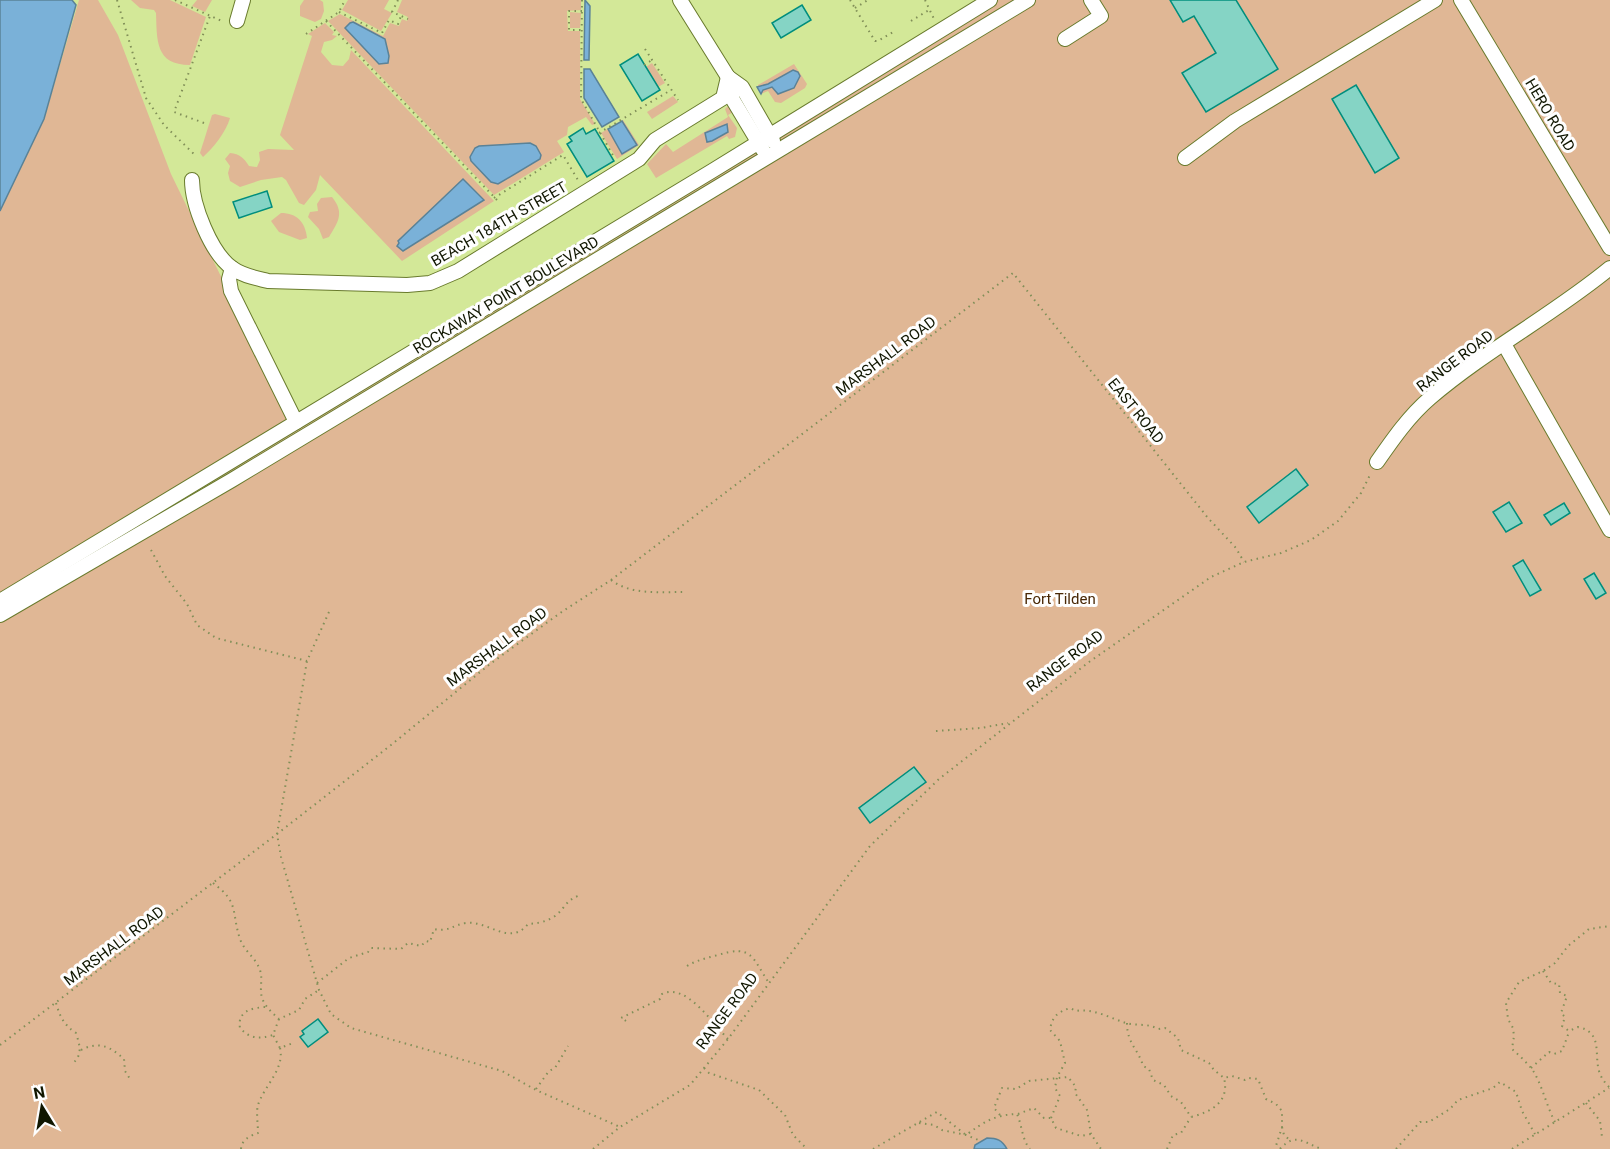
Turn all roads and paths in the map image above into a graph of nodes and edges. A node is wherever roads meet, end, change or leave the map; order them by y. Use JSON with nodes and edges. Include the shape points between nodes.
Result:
{"nodes":[{"id":1,"x":117,"y":0,"type":"edge"},
{"id":2,"x":175,"y":0,"type":"edge"},
{"id":3,"x":243,"y":0,"type":"edge"},
{"id":4,"x":345,"y":0,"type":"edge"},
{"id":5,"x":398,"y":0,"type":"edge"},
{"id":6,"x":582,"y":0,"type":"edge"},
{"id":7,"x":680,"y":0,"type":"edge"},
{"id":8,"x":850,"y":0,"type":"edge"},
{"id":9,"x":868,"y":0,"type":"edge"},
{"id":10,"x":925,"y":0,"type":"edge"},
{"id":11,"x":990,"y":0,"type":"edge"},
{"id":12,"x":1028,"y":0,"type":"edge"},
{"id":13,"x":1091,"y":0,"type":"edge"},
{"id":14,"x":1435,"y":0,"type":"edge"},
{"id":15,"x":1461,"y":0,"type":"edge"},
{"id":16,"x":855,"y":8,"type":"junction"},
{"id":17,"x":929,"y":10,"type":"junction"},
{"id":18,"x":582,"y":11,"type":"junction"},
{"id":19,"x":339,"y":12,"type":"junction"},
{"id":20,"x":210,"y":16,"type":"junction"},
{"id":21,"x":401,"y":16,"type":"junction"},
{"id":22,"x":217,"y":19,"type":"dead end"},
{"id":23,"x":408,"y":19,"type":"dead end"},
{"id":24,"x":237,"y":21,"type":"dead end"},
{"id":25,"x":326,"y":21,"type":"junction"},
{"id":26,"x":911,"y":21,"type":"dead end"},
{"id":27,"x":936,"y":23,"type":"dead end"},
{"id":28,"x":582,"y":30,"type":"junction"},
{"id":29,"x":893,"y":32,"type":"dead end"},
{"id":30,"x":306,"y":34,"type":"dead end"},
{"id":31,"x":1065,"y":39,"type":"dead end"},
{"id":32,"x":645,"y":49,"type":"dead end"},
{"id":33,"x":910,"y":50,"type":"junction"},
{"id":34,"x":652,"y":60,"type":"junction"},
{"id":35,"x":582,"y":65,"type":"junction"},
{"id":36,"x":590,"y":65,"type":"dead end"},
{"id":37,"x":644,"y":65,"type":"dead end"},
{"id":38,"x":920,"y":65,"type":"junction"},
{"id":39,"x":728,"y":76,"type":"junction"},
{"id":40,"x":857,"y":82,"type":"junction"},
{"id":41,"x":671,"y":90,"type":"junction"},
{"id":42,"x":654,"y":93,"type":"dead end"},
{"id":43,"x":657,"y":98,"type":"junction"},
{"id":44,"x":866,"y":98,"type":"junction"},
{"id":45,"x":678,"y":100,"type":"dead end"},
{"id":46,"x":204,"y":123,"type":"dead end"},
{"id":47,"x":777,"y":131,"type":"junction"},
{"id":48,"x":599,"y":133,"type":"junction"},
{"id":49,"x":758,"y":142,"type":"junction"},
{"id":50,"x":772,"y":154,"type":"junction"},
{"id":51,"x":195,"y":155,"type":"dead end"},
{"id":52,"x":1185,"y":158,"type":"dead end"},
{"id":53,"x":616,"y":161,"type":"dead end"},
{"id":54,"x":192,"y":180,"type":"dead end"},
{"id":55,"x":580,"y":183,"type":"dead end"},
{"id":56,"x":1610,"y":248,"type":"edge"},
{"id":57,"x":232,"y":268,"type":"junction"},
{"id":58,"x":1610,"y":268,"type":"edge"},
{"id":59,"x":1013,"y":273,"type":"joint"},
{"id":60,"x":1504,"y":344,"type":"junction"},
{"id":61,"x":321,"y":407,"type":"junction"},
{"id":62,"x":296,"y":422,"type":"junction"},
{"id":63,"x":329,"y":422,"type":"junction"},
{"id":64,"x":1377,"y":462,"type":"joint"},
{"id":65,"x":1610,"y":530,"type":"edge"},
{"id":66,"x":151,"y":550,"type":"dead end"},
{"id":67,"x":1244,"y":562,"type":"junction"},
{"id":68,"x":611,"y":580,"type":"junction"},
{"id":69,"x":683,"y":592,"type":"dead end"},
{"id":70,"x":0,"y":601,"type":"edge"},
{"id":71,"x":328,"y":612,"type":"dead end"},
{"id":72,"x":0,"y":615,"type":"edge"},
{"id":73,"x":307,"y":661,"type":"junction"},
{"id":74,"x":1011,"y":723,"type":"junction"},
{"id":75,"x":936,"y":731,"type":"dead end"},
{"id":76,"x":277,"y":834,"type":"junction"},
{"id":77,"x":213,"y":883,"type":"junction"},
{"id":78,"x":578,"y":896,"type":"dead end"},
{"id":79,"x":1610,"y":926,"type":"edge"},
{"id":80,"x":687,"y":966,"type":"dead end"},
{"id":81,"x":1544,"y":971,"type":"junction"},
{"id":82,"x":317,"y":983,"type":"junction"},
{"id":83,"x":769,"y":983,"type":"junction"},
{"id":84,"x":319,"y":990,"type":"junction"},
{"id":85,"x":56,"y":1003,"type":"junction"},
{"id":86,"x":265,"y":1007,"type":"junction"},
{"id":87,"x":279,"y":1019,"type":"junction"},
{"id":88,"x":626,"y":1021,"type":"dead end"},
{"id":89,"x":1127,"y":1023,"type":"junction"},
{"id":90,"x":1569,"y":1031,"type":"junction"},
{"id":91,"x":273,"y":1035,"type":"junction"},
{"id":92,"x":728,"y":1039,"type":"junction"},
{"id":93,"x":293,"y":1043,"type":"dead end"},
{"id":94,"x":0,"y":1045,"type":"edge"},
{"id":95,"x":568,"y":1046,"type":"dead end"},
{"id":96,"x":280,"y":1048,"type":"junction"},
{"id":97,"x":81,"y":1050,"type":"junction"},
{"id":98,"x":72,"y":1064,"type":"dead end"},
{"id":99,"x":704,"y":1068,"type":"junction"},
{"id":100,"x":1531,"y":1068,"type":"junction"},
{"id":101,"x":1057,"y":1077,"type":"junction"},
{"id":102,"x":1224,"y":1078,"type":"junction"},
{"id":103,"x":130,"y":1079,"type":"dead end"},
{"id":104,"x":1610,"y":1088,"type":"edge"},
{"id":105,"x":536,"y":1090,"type":"junction"},
{"id":106,"x":1586,"y":1103,"type":"junction"},
{"id":107,"x":1017,"y":1114,"type":"junction"},
{"id":108,"x":1000,"y":1115,"type":"junction"},
{"id":109,"x":1191,"y":1117,"type":"junction"},
{"id":110,"x":1051,"y":1118,"type":"junction"},
{"id":111,"x":1555,"y":1122,"type":"junction"},
{"id":112,"x":919,"y":1123,"type":"junction"},
{"id":113,"x":620,"y":1127,"type":"junction"},
{"id":114,"x":1282,"y":1127,"type":"junction"},
{"id":115,"x":1091,"y":1134,"type":"junction"},
{"id":116,"x":1535,"y":1134,"type":"junction"},
{"id":117,"x":966,"y":1135,"type":"junction"},
{"id":118,"x":1602,"y":1137,"type":"dead end"},
{"id":119,"x":981,"y":1141,"type":"dead end"},
{"id":120,"x":1291,"y":1141,"type":"junction"},
{"id":121,"x":241,"y":1149,"type":"edge"},
{"id":122,"x":593,"y":1149,"type":"edge"},
{"id":123,"x":807,"y":1149,"type":"edge"},
{"id":124,"x":873,"y":1149,"type":"edge"},
{"id":125,"x":1030,"y":1149,"type":"edge"},
{"id":126,"x":1101,"y":1149,"type":"edge"},
{"id":127,"x":1168,"y":1149,"type":"edge"},
{"id":128,"x":1275,"y":1149,"type":"edge"},
{"id":129,"x":1280,"y":1149,"type":"edge"},
{"id":130,"x":1322,"y":1149,"type":"edge"},
{"id":131,"x":1396,"y":1149,"type":"edge"},
{"id":132,"x":1512,"y":1149,"type":"edge"}],
"edges":[{"from":1,"to":51,"type":"path","via":[[146,98],[164,125]]},
{"from":2,"to":20,"type":"path"},
{"from":3,"to":24,"type":"street"},
{"from":4,"to":19,"type":"path"},
{"from":5,"to":21,"type":"path","via":[[393,12]]},
{"from":6,"to":18,"type":"path"},
{"from":7,"to":39,"type":"street"},
{"from":8,"to":16,"type":"path"},
{"from":9,"to":16,"type":"path"},
{"from":10,"to":17,"type":"path"},
{"from":11,"to":33,"type":"street","name":"ROCKAWAY POINT BOULEVARD"},
{"from":12,"to":38,"type":"street","name":"ROCKAWAY POINT BOULEVARD"},
{"from":13,"to":31,"type":"street","via":[[1101,16]]},
{"from":14,"to":52,"type":"street","via":[[1235,121]]},
{"from":15,"to":56,"type":"street","name":"HERO ROAD"},
{"from":16,"to":29,"type":"path","via":[[875,41]]},
{"from":17,"to":26,"type":"path"},
{"from":17,"to":27,"type":"path"},
{"from":18,"to":28,"type":"path"},
{"from":18,"to":28,"type":"path","via":[[569,11],[569,30]]},
{"from":19,"to":21,"type":"path","via":[[382,33],[389,21],[398,24]]},
{"from":19,"to":25,"type":"path"},
{"from":20,"to":22,"type":"path"},
{"from":20,"to":46,"type":"path","via":[[174,112]]},
{"from":21,"to":23,"type":"path"},
{"from":25,"to":30,"type":"path"},
{"from":25,"to":55,"type":"path","via":[[495,199],[563,155]]},
{"from":28,"to":35,"type":"path"},
{"from":32,"to":34,"type":"path"},
{"from":33,"to":38,"type":"street"},
{"from":33,"to":40,"type":"street","name":"ROCKAWAY POINT BOULEVARD"},
{"from":34,"to":37,"type":"path"},
{"from":34,"to":41,"type":"path"},
{"from":35,"to":36,"type":"path"},
{"from":35,"to":48,"type":"path","via":[[581,99]]},
{"from":38,"to":44,"type":"street","name":"ROCKAWAY POINT BOULEVARD"},
{"from":39,"to":47,"type":"street","via":[[742,87]]},
{"from":39,"to":49,"type":"street","via":[[733,100]]},
{"from":39,"to":57,"type":"street","name":"BEACH 184TH STREET","via":[[723,98],[656,140],[639,159],[458,271],[430,283],[268,281]]},
{"from":40,"to":44,"type":"street"},
{"from":40,"to":47,"type":"street","name":"ROCKAWAY POINT BOULEVARD"},
{"from":41,"to":43,"type":"path"},
{"from":41,"to":45,"type":"path"},
{"from":42,"to":43,"type":"path"},
{"from":43,"to":48,"type":"path"},
{"from":44,"to":50,"type":"street","name":"ROCKAWAY POINT BOULEVARD"},
{"from":47,"to":49,"type":"street","name":"ROCKAWAY POINT BOULEVARD"},
{"from":47,"to":50,"type":"street"},
{"from":48,"to":53,"type":"path"},
{"from":49,"to":50,"type":"street"},
{"from":49,"to":61,"type":"street","name":"ROCKAWAY POINT BOULEVARD"},
{"from":50,"to":63,"type":"street","name":"ROCKAWAY POINT BOULEVARD"},
{"from":54,"to":57,"type":"street","via":[[195,205],[206,230]]},
{"from":57,"to":62,"type":"street","via":[[231,291]]},
{"from":58,"to":60,"type":"street","name":"RANGE ROAD"},
{"from":59,"to":67,"type":"path","name":"EAST ROAD"},
{"from":59,"to":68,"type":"path","name":"MARSHALL ROAD"},
{"from":60,"to":64,"type":"street","name":"RANGE ROAD","via":[[1429,399],[1397,433]]},
{"from":60,"to":65,"type":"street"},
{"from":61,"to":62,"type":"street","name":"ROCKAWAY POINT BOULEVARD"},
{"from":61,"to":63,"type":"street"},
{"from":62,"to":70,"type":"street","name":"ROCKAWAY POINT BOULEVARD"},
{"from":63,"to":72,"type":"street","name":"ROCKAWAY POINT BOULEVARD"},
{"from":64,"to":67,"type":"path","name":"RANGE ROAD","via":[[1361,493],[1338,521],[1311,540]]},
{"from":66,"to":73,"type":"path","via":[[197,625],[216,638]]},
{"from":67,"to":74,"type":"path","name":"RANGE ROAD","via":[[1211,577],[1089,662]]},
{"from":68,"to":69,"type":"path","via":[[620,587],[639,591]]},
{"from":68,"to":76,"type":"path","name":"MARSHALL ROAD","via":[[490,664]]},
{"from":71,"to":73,"type":"path"},
{"from":73,"to":76,"type":"path"},
{"from":74,"to":75,"type":"path"},
{"from":74,"to":83,"type":"path","name":"RANGE ROAD","via":[[939,779],[870,846]]},
{"from":76,"to":77,"type":"path","name":"MARSHALL ROAD"},
{"from":76,"to":82,"type":"path"},
{"from":77,"to":85,"type":"path","name":"MARSHALL ROAD"},
{"from":77,"to":86,"type":"path","via":[[226,893],[233,906],[240,938],[260,972]]},
{"from":78,"to":82,"type":"path","via":[[570,898],[554,918],[528,924],[515,934],[493,930],[486,924],[467,923],[443,931],[434,929],[430,942],[421,946],[408,943],[401,949],[371,948],[349,958]]},
{"from":79,"to":81,"type":"path","via":[[1589,929]]},
{"from":80,"to":83,"type":"path","via":[[696,960],[743,950]]},
{"from":81,"to":90,"type":"path","via":[[1551,983],[1559,984],[1560,993],[1567,996],[1561,1013],[1565,1017],[1562,1026]]},
{"from":81,"to":100,"type":"path","via":[[1519,982],[1506,1003],[1513,1028],[1512,1048]]},
{"from":82,"to":84,"type":"path"},
{"from":83,"to":92,"type":"path","name":"RANGE ROAD"},
{"from":84,"to":87,"type":"path","via":[[305,999],[299,1010]]},
{"from":84,"to":105,"type":"path","via":[[330,1014],[351,1028],[502,1071]]},
{"from":85,"to":94,"type":"path","name":"MARSHALL ROAD"},
{"from":85,"to":97,"type":"path","via":[[61,1018],[76,1033]]},
{"from":86,"to":87,"type":"path"},
{"from":86,"to":91,"type":"path","via":[[242,1014],[238,1020],[240,1028],[252,1037]]},
{"from":87,"to":91,"type":"path"},
{"from":88,"to":92,"type":"path","via":[[621,1018],[660,999],[662,994],[680,992],[706,1013]]},
{"from":89,"to":101,"type":"path","via":[[1084,1010],[1058,1012],[1050,1030],[1060,1041],[1065,1064]]},
{"from":89,"to":102,"type":"path","via":[[1165,1028],[1178,1038],[1181,1050],[1209,1063]]},
{"from":89,"to":109,"type":"path","via":[[1132,1046],[1143,1066]]},
{"from":90,"to":100,"type":"path","via":[[1562,1050],[1549,1052]]},
{"from":90,"to":104,"type":"path","via":[[1585,1028],[1595,1040],[1599,1072]]},
{"from":91,"to":96,"type":"path"},
{"from":92,"to":99,"type":"path","name":"RANGE ROAD"},
{"from":93,"to":96,"type":"path"},
{"from":95,"to":105,"type":"path"},
{"from":96,"to":121,"type":"path","via":[[278,1068],[257,1106],[258,1133],[249,1136]]},
{"from":97,"to":98,"type":"path"},
{"from":97,"to":103,"type":"path","via":[[90,1045],[108,1046],[124,1059]]},
{"from":99,"to":113,"type":"path","name":"RANGE ROAD","via":[[690,1086]]},
{"from":99,"to":123,"type":"path","via":[[759,1090],[785,1115],[793,1135]]},
{"from":100,"to":111,"type":"path"},
{"from":101,"to":108,"type":"path","via":[[1029,1081],[1016,1089],[1002,1088],[994,1108]]},
{"from":101,"to":110,"type":"path","via":[[1055,1088],[1060,1096]]},
{"from":101,"to":115,"type":"path","via":[[1068,1077],[1076,1087],[1087,1110]]},
{"from":102,"to":109,"type":"path","via":[[1224,1098],[1217,1107]]},
{"from":102,"to":114,"type":"path","via":[[1258,1080],[1266,1099],[1282,1111]]},
{"from":104,"to":106,"type":"path"},
{"from":105,"to":113,"type":"path"},
{"from":106,"to":111,"type":"path"},
{"from":106,"to":118,"type":"path","via":[[1600,1121]]},
{"from":107,"to":108,"type":"path"},
{"from":107,"to":110,"type":"path","via":[[1034,1108],[1044,1118]]},
{"from":107,"to":125,"type":"path"},
{"from":108,"to":117,"type":"path"},
{"from":109,"to":127,"type":"path","via":[[1181,1133],[1173,1134]]},
{"from":110,"to":115,"type":"path","via":[[1056,1128],[1081,1136]]},
{"from":111,"to":116,"type":"path"},
{"from":112,"to":117,"type":"path"},
{"from":112,"to":117,"type":"path","via":[[937,1112]]},
{"from":112,"to":124,"type":"path"},
{"from":113,"to":122,"type":"path","name":"RANGE ROAD"},
{"from":114,"to":120,"type":"path"},
{"from":114,"to":128,"type":"path"},
{"from":115,"to":126,"type":"path"},
{"from":116,"to":131,"type":"path","via":[[1516,1092],[1500,1082],[1458,1100],[1429,1122],[1420,1122]]},
{"from":116,"to":132,"type":"path"},
{"from":117,"to":119,"type":"path"},
{"from":120,"to":129,"type":"path"},
{"from":120,"to":130,"type":"path","via":[[1305,1140]]}]}
